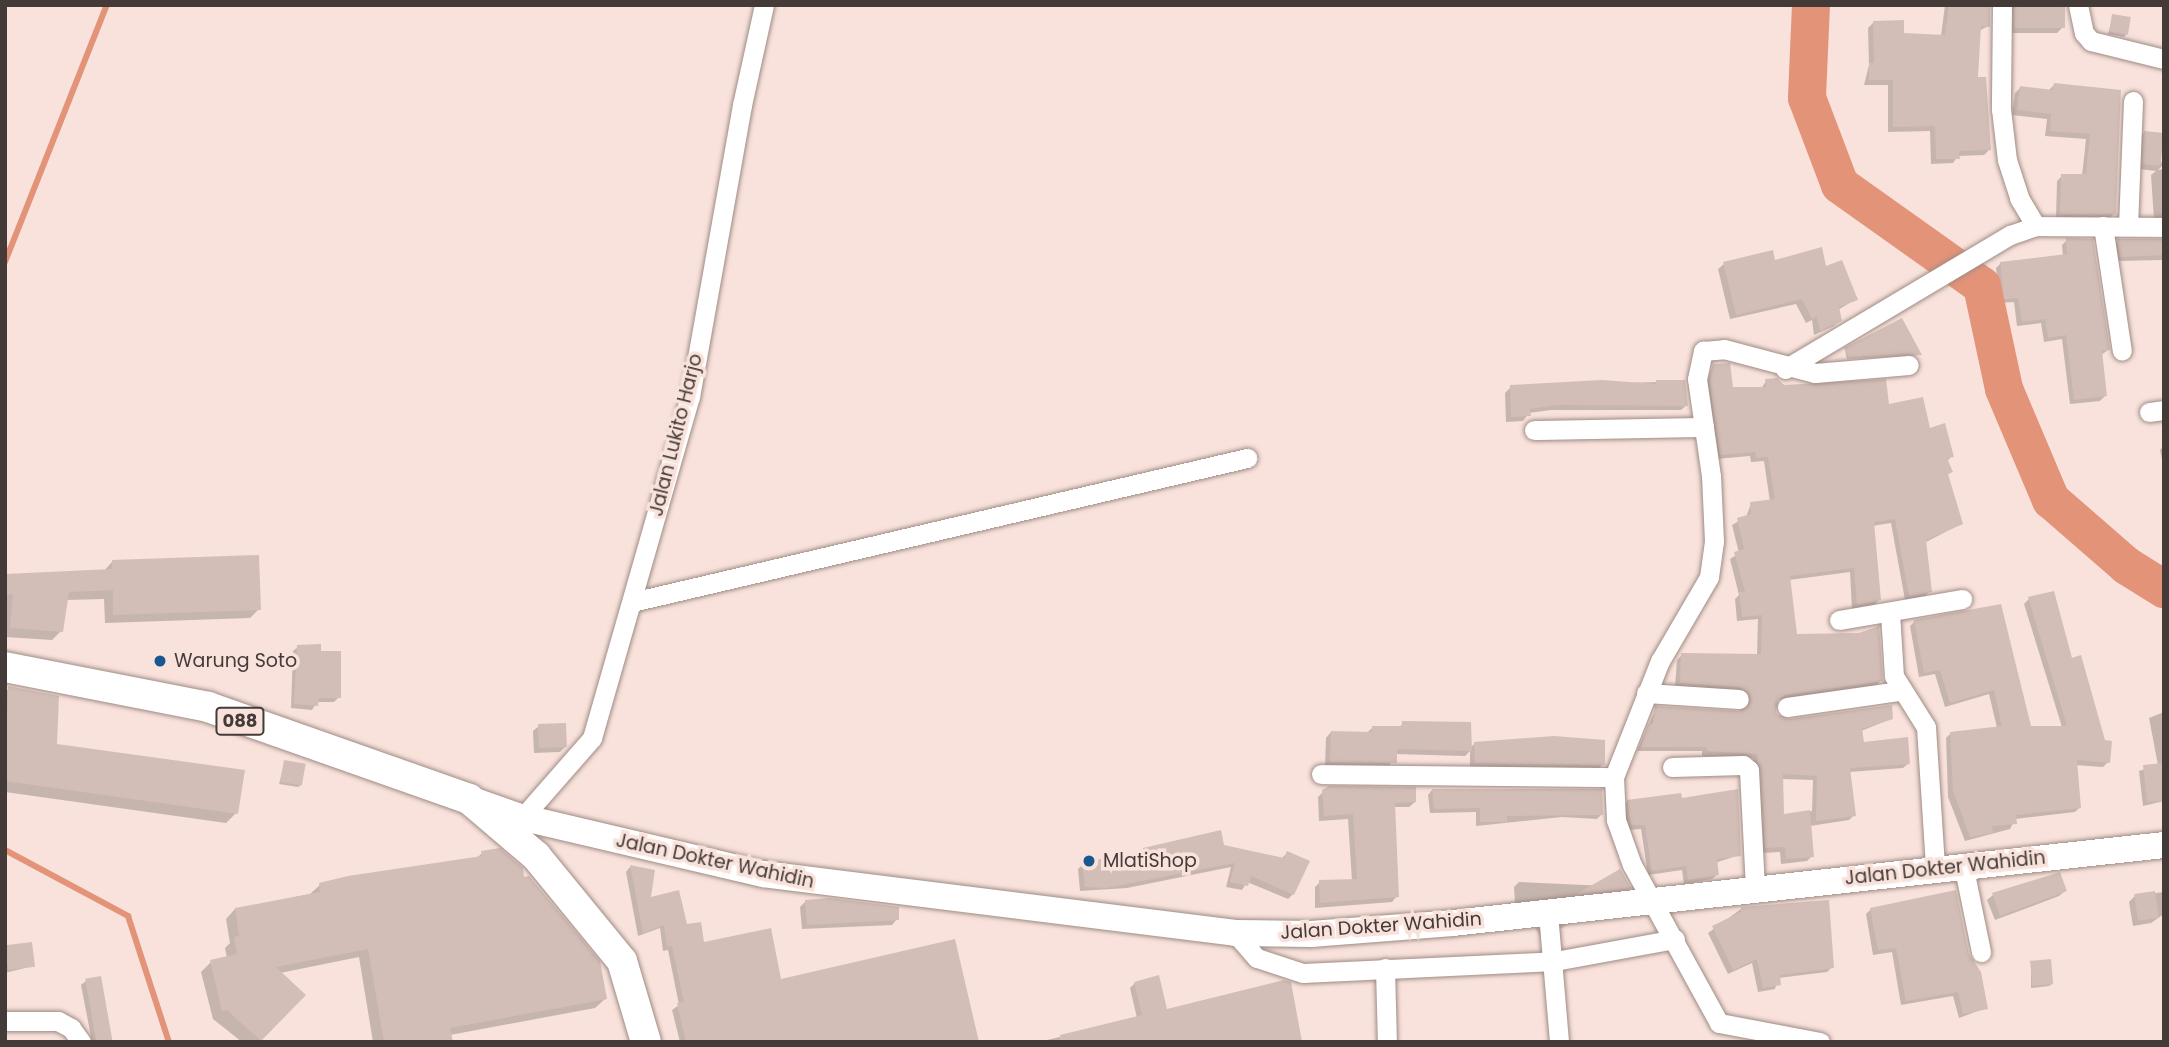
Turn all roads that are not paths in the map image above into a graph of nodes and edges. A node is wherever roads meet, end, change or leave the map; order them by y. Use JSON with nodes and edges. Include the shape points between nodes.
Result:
{"nodes":[{"id":1,"x":764,"y":5,"type":"edge"},
{"id":2,"x":2002,"y":5,"type":"edge"},
{"id":3,"x":2078,"y":5,"type":"edge"},
{"id":4,"x":2164,"y":59,"type":"edge"},
{"id":5,"x":2133,"y":101,"type":"dead end"},
{"id":6,"x":2036,"y":226,"type":"junction"},
{"id":7,"x":2103,"y":226,"type":"junction"},
{"id":8,"x":2128,"y":226,"type":"junction"},
{"id":9,"x":2164,"y":227,"type":"edge"},
{"id":10,"x":2122,"y":351,"type":"dead end"},
{"id":11,"x":1909,"y":365,"type":"dead end"},
{"id":12,"x":1785,"y":369,"type":"junction"},
{"id":13,"x":1704,"y":426,"type":"junction"},
{"id":14,"x":1534,"y":430,"type":"dead end"},
{"id":15,"x":1247,"y":458,"type":"dead end"},
{"id":16,"x":1962,"y":599,"type":"dead end"},
{"id":17,"x":632,"y":602,"type":"junction"},
{"id":18,"x":1890,"y":613,"type":"junction"},
{"id":19,"x":1839,"y":620,"type":"dead end"},
{"id":20,"x":5,"y":667,"type":"edge"},
{"id":21,"x":1900,"y":691,"type":"junction"},
{"id":22,"x":1646,"y":693,"type":"junction"},
{"id":23,"x":1739,"y":699,"type":"dead end"},
{"id":24,"x":1787,"y":707,"type":"dead end"},
{"id":25,"x":1672,"y":767,"type":"dead end"},
{"id":26,"x":1321,"y":774,"type":"dead end"},
{"id":27,"x":1614,"y":777,"type":"junction"},
{"id":28,"x":516,"y":825,"type":"junction"},
{"id":29,"x":2164,"y":845,"type":"edge"},
{"id":30,"x":1963,"y":864,"type":"junction"},
{"id":31,"x":1935,"y":867,"type":"junction"},
{"id":32,"x":1755,"y":890,"type":"junction"},
{"id":33,"x":1656,"y":901,"type":"junction"},
{"id":34,"x":1548,"y":913,"type":"junction"},
{"id":35,"x":1235,"y":933,"type":"junction"},
{"id":36,"x":1675,"y":939,"type":"junction"},
{"id":37,"x":1981,"y":952,"type":"dead end"},
{"id":38,"x":1555,"y":961,"type":"junction"},
{"id":39,"x":1385,"y":968,"type":"junction"},
{"id":40,"x":5,"y":1021,"type":"edge"},
{"id":41,"x":81,"y":1042,"type":"edge"},
{"id":42,"x":646,"y":1042,"type":"edge"},
{"id":43,"x":1387,"y":1042,"type":"edge"},
{"id":44,"x":1559,"y":1042,"type":"edge"},
{"id":45,"x":1820,"y":1042,"type":"edge"}],
"edges":[{"from":1,"to":17,"type":"street","name":"Jalan Lukito Harjo","via":[[690,397]]},
{"from":2,"to":6,"type":"street","via":[[2001,109],[2007,160]]},
{"from":3,"to":4,"type":"street","via":[[2084,33],[2091,41]]},
{"from":5,"to":8,"type":"street"},
{"from":6,"to":7,"type":"street"},
{"from":6,"to":12,"type":"street","via":[[2010,236],[1912,298]]},
{"from":7,"to":8,"type":"street"},
{"from":7,"to":10,"type":"street"},
{"from":8,"to":9,"type":"street"},
{"from":11,"to":12,"type":"street","via":[[1843,373]]},
{"from":12,"to":13,"type":"street","via":[[1724,349],[1703,351],[1697,379]]},
{"from":13,"to":14,"type":"street"},
{"from":13,"to":22,"type":"street","via":[[1714,541],[1709,577]]},
{"from":15,"to":17,"type":"street"},
{"from":16,"to":18,"type":"street"},
{"from":17,"to":28,"type":"street","name":"Jalan Lukito Harjo","via":[[592,738]]},
{"from":18,"to":19,"type":"street"},
{"from":18,"to":21,"type":"street"},
{"from":20,"to":28,"type":"main road","number":"088","via":[[208,707],[468,799]]},
{"from":21,"to":24,"type":"street"},
{"from":21,"to":31,"type":"street","via":[[1926,727]]},
{"from":22,"to":23,"type":"street"},
{"from":22,"to":27,"type":"street"},
{"from":25,"to":32,"type":"street","via":[[1743,765],[1749,770]]},
{"from":26,"to":27,"type":"street"},
{"from":27,"to":33,"type":"street","via":[[1616,820],[1632,865]]},
{"from":28,"to":35,"type":"main road","name":"Jalan Dokter Wahidin","via":[[790,879]]},
{"from":28,"to":42,"type":"main road","number":"088","via":[[622,961]]},
{"from":29,"to":30,"type":"main road","name":"Jalan Dokter Wahidin"},
{"from":30,"to":31,"type":"main road","name":"Jalan Dokter Wahidin"},
{"from":30,"to":37,"type":"street"},
{"from":31,"to":32,"type":"main road","name":"Jalan Dokter Wahidin"},
{"from":32,"to":33,"type":"main road","name":"Jalan Dokter Wahidin"},
{"from":33,"to":34,"type":"main road","name":"Jalan Dokter Wahidin"},
{"from":33,"to":36,"type":"street"},
{"from":34,"to":35,"type":"main road","name":"Jalan Dokter Wahidin","via":[[1360,932]]},
{"from":34,"to":38,"type":"street"},
{"from":35,"to":39,"type":"street","via":[[1257,957],[1275,967],[1303,973]]},
{"from":36,"to":38,"type":"street"},
{"from":36,"to":45,"type":"street","via":[[1719,1023]]},
{"from":38,"to":39,"type":"street"},
{"from":38,"to":44,"type":"street"},
{"from":39,"to":43,"type":"street"},
{"from":40,"to":41,"type":"street","via":[[58,1021],[71,1028]]}]}
